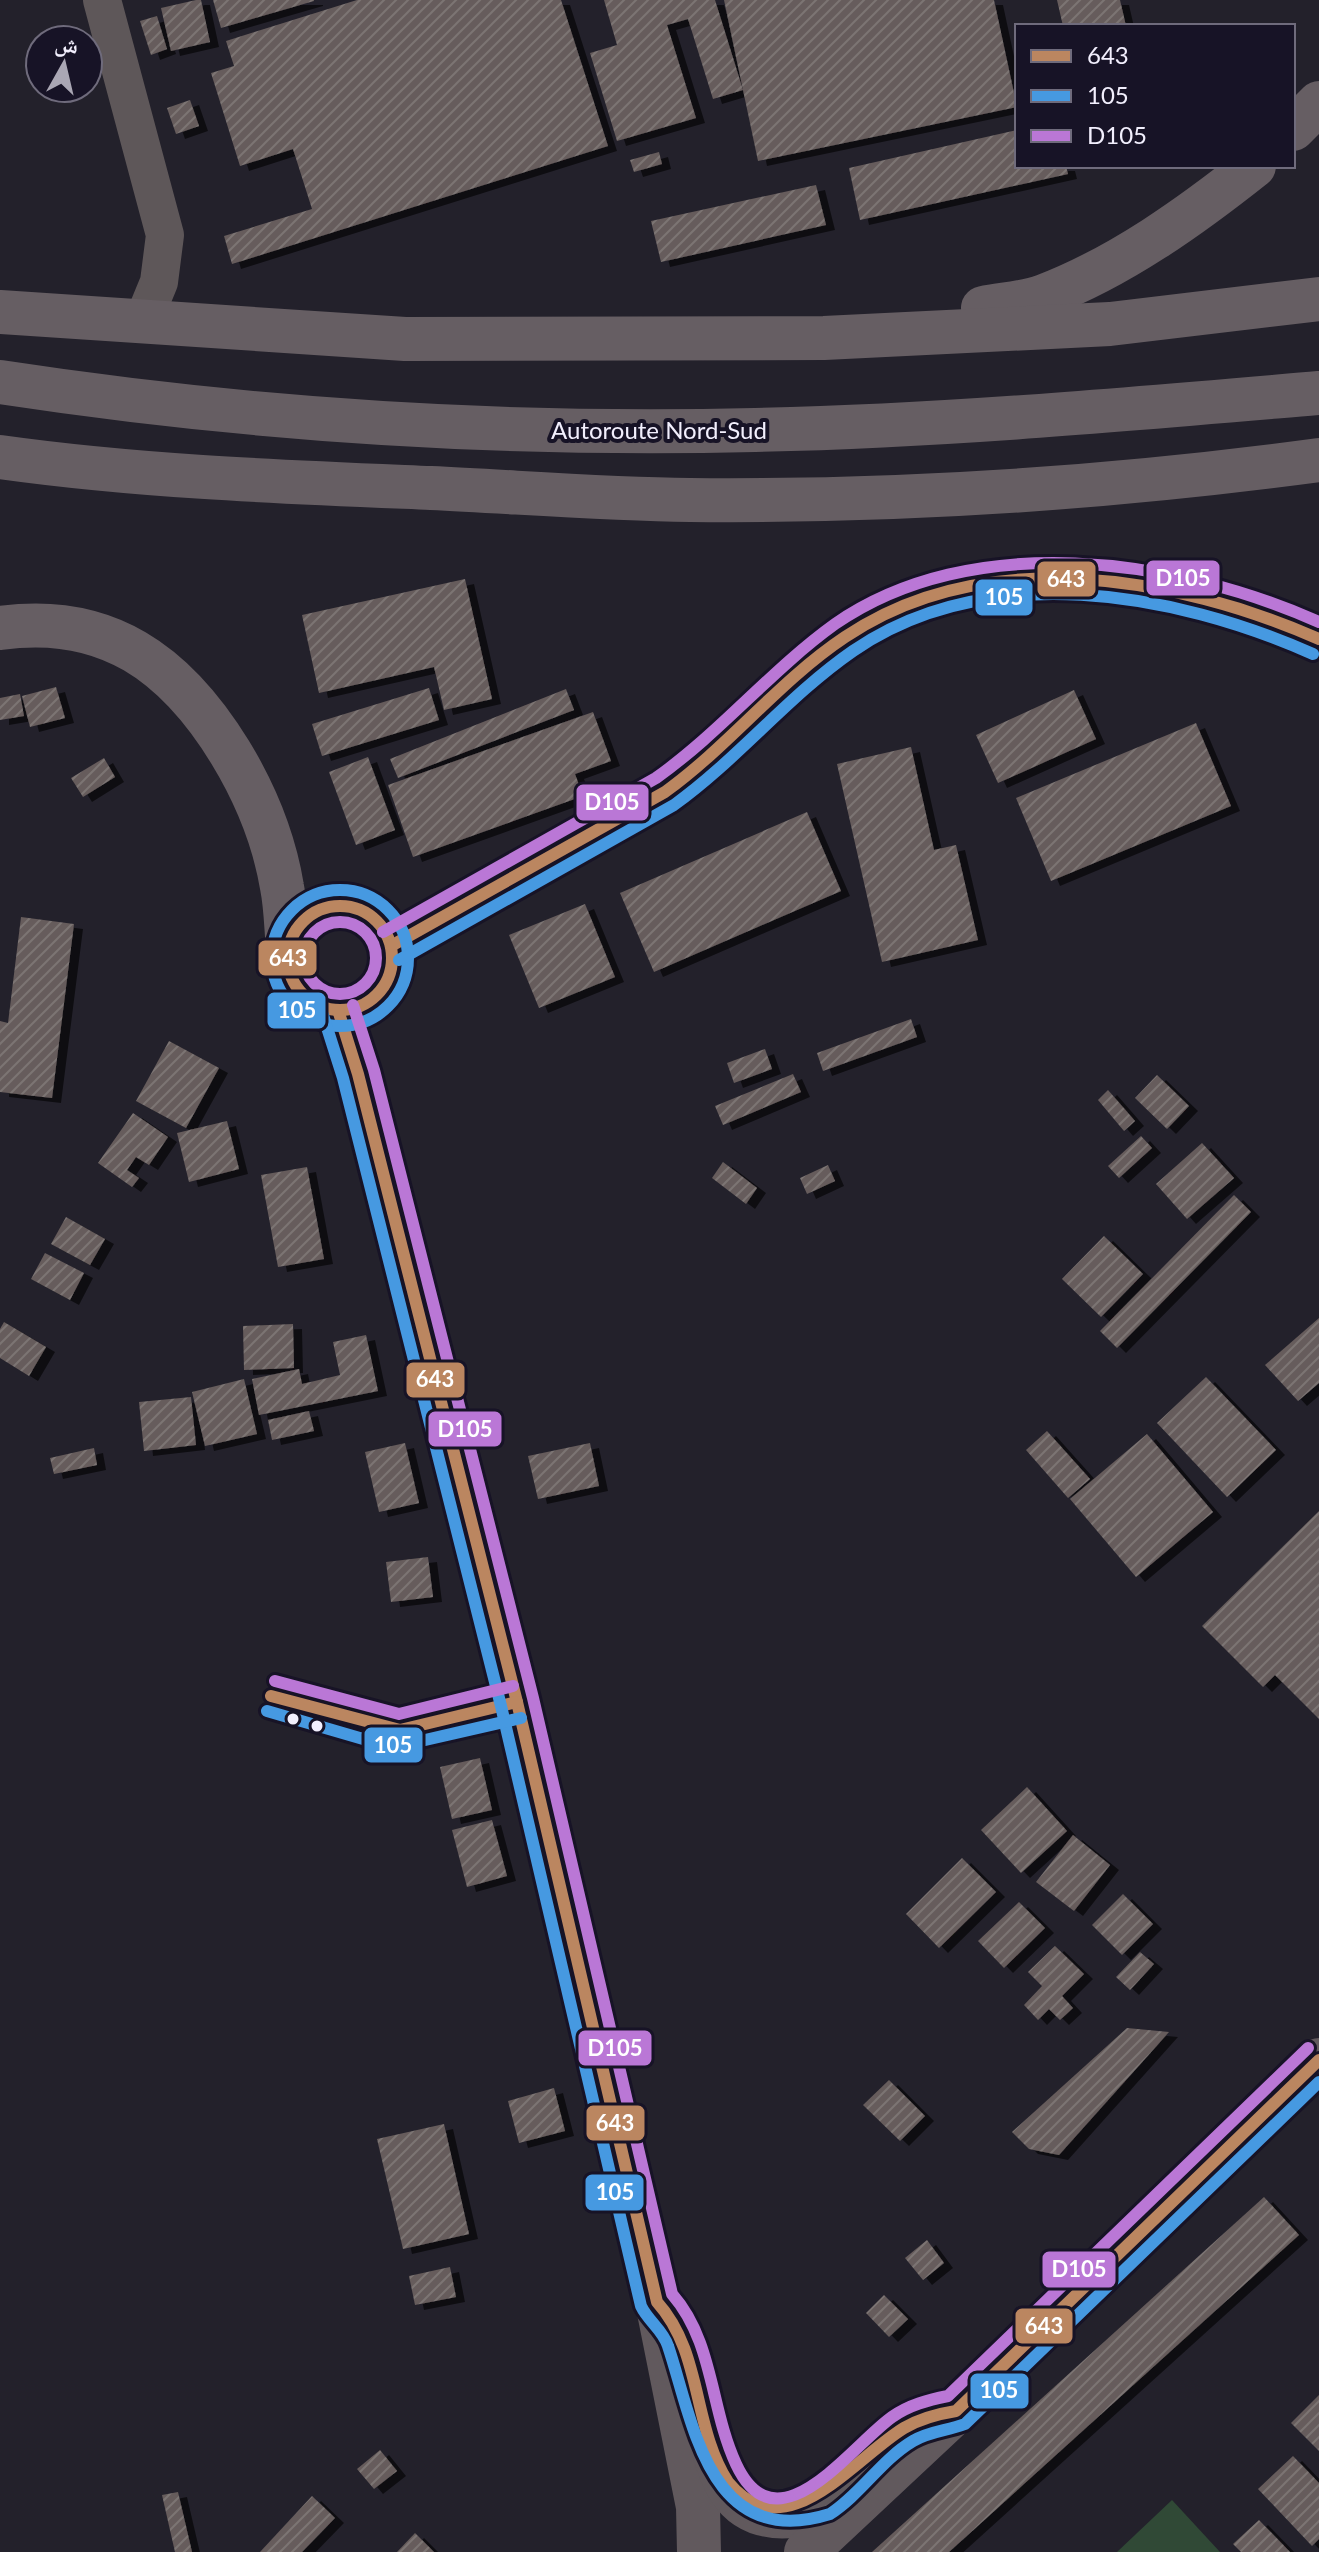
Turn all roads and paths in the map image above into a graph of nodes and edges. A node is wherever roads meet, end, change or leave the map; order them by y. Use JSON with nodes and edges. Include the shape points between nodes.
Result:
{"nodes":[{"id":1,"x":102,"y":0,"type":"edge"},
{"id":2,"x":1319,"y":103,"type":"edge"},
{"id":3,"x":1295,"y":127,"type":"edge"},
{"id":4,"x":1251,"y":168,"type":"edge"},
{"id":5,"x":1319,"y":299,"type":"edge"},
{"id":6,"x":0,"y":312,"type":"edge"},
{"id":7,"x":143,"y":321,"type":"junction"},
{"id":8,"x":824,"y":338,"type":"junction"},
{"id":9,"x":0,"y":382,"type":"edge"},
{"id":10,"x":1319,"y":393,"type":"edge"},
{"id":11,"x":0,"y":457,"type":"edge"},
{"id":12,"x":1319,"y":460,"type":"edge"},
{"id":13,"x":0,"y":628,"type":"edge"},
{"id":14,"x":1319,"y":639,"type":"edge"},
{"id":15,"x":391,"y":946,"type":"junction"},
{"id":16,"x":288,"y":948,"type":"junction"},
{"id":17,"x":338,"y":1010,"type":"junction"},
{"id":18,"x":1319,"y":2060,"type":"edge"},
{"id":19,"x":657,"y":2302,"type":"junction"},
{"id":20,"x":956,"y":2411,"type":"junction"},
{"id":21,"x":699,"y":2552,"type":"edge"},
{"id":22,"x":806,"y":2552,"type":"edge"}],
"edges":[{"from":1,"to":7,"type":"street","via":[[165,235],[162,271]]},
{"from":2,"to":3,"type":"highway"},
{"from":4,"to":8,"type":"highway","via":[[1197,211],[1119,259],[1043,296]]},
{"from":5,"to":8,"type":"highway","via":[[1110,324]]},
{"from":6,"to":7,"type":"highway"},
{"from":7,"to":8,"type":"highway","via":[[405,339]]},
{"from":9,"to":10,"type":"highway","name":"Autoroute Nord-Sud","via":[[283,415],[494,428],[738,430],[1012,419]]},
{"from":11,"to":12,"type":"highway","via":[[267,481],[689,500],[1159,482]]},
{"from":13,"to":16,"type":"highway","via":[[59,624],[89,631],[145,656],[192,696],[251,788],[282,887]]},
{"from":14,"to":15,"type":"main road","via":[[1223,602],[1131,585],[1004,582],[926,598],[851,633],[817,657],[720,749],[636,811]]},
{"from":15,"to":16,"type":"main road","via":[[371,916],[336,906],[322,908],[300,924]]},
{"from":15,"to":17,"type":"main road","via":[[388,980],[378,994],[353,1009]]},
{"from":16,"to":17,"type":"main road","via":[[288,966],[305,997]]},
{"from":17,"to":19,"type":"main road","via":[[517,1702]]},
{"from":18,"to":20,"type":"main road"},
{"from":19,"to":20,"type":"main road","via":[[683,2340],[722,2476],[733,2497],[752,2511],[775,2517],[798,2514],[898,2429],[925,2415]]},
{"from":19,"to":21,"type":"main road","via":[[698,2507]]},
{"from":20,"to":22,"type":"main road"}]}
